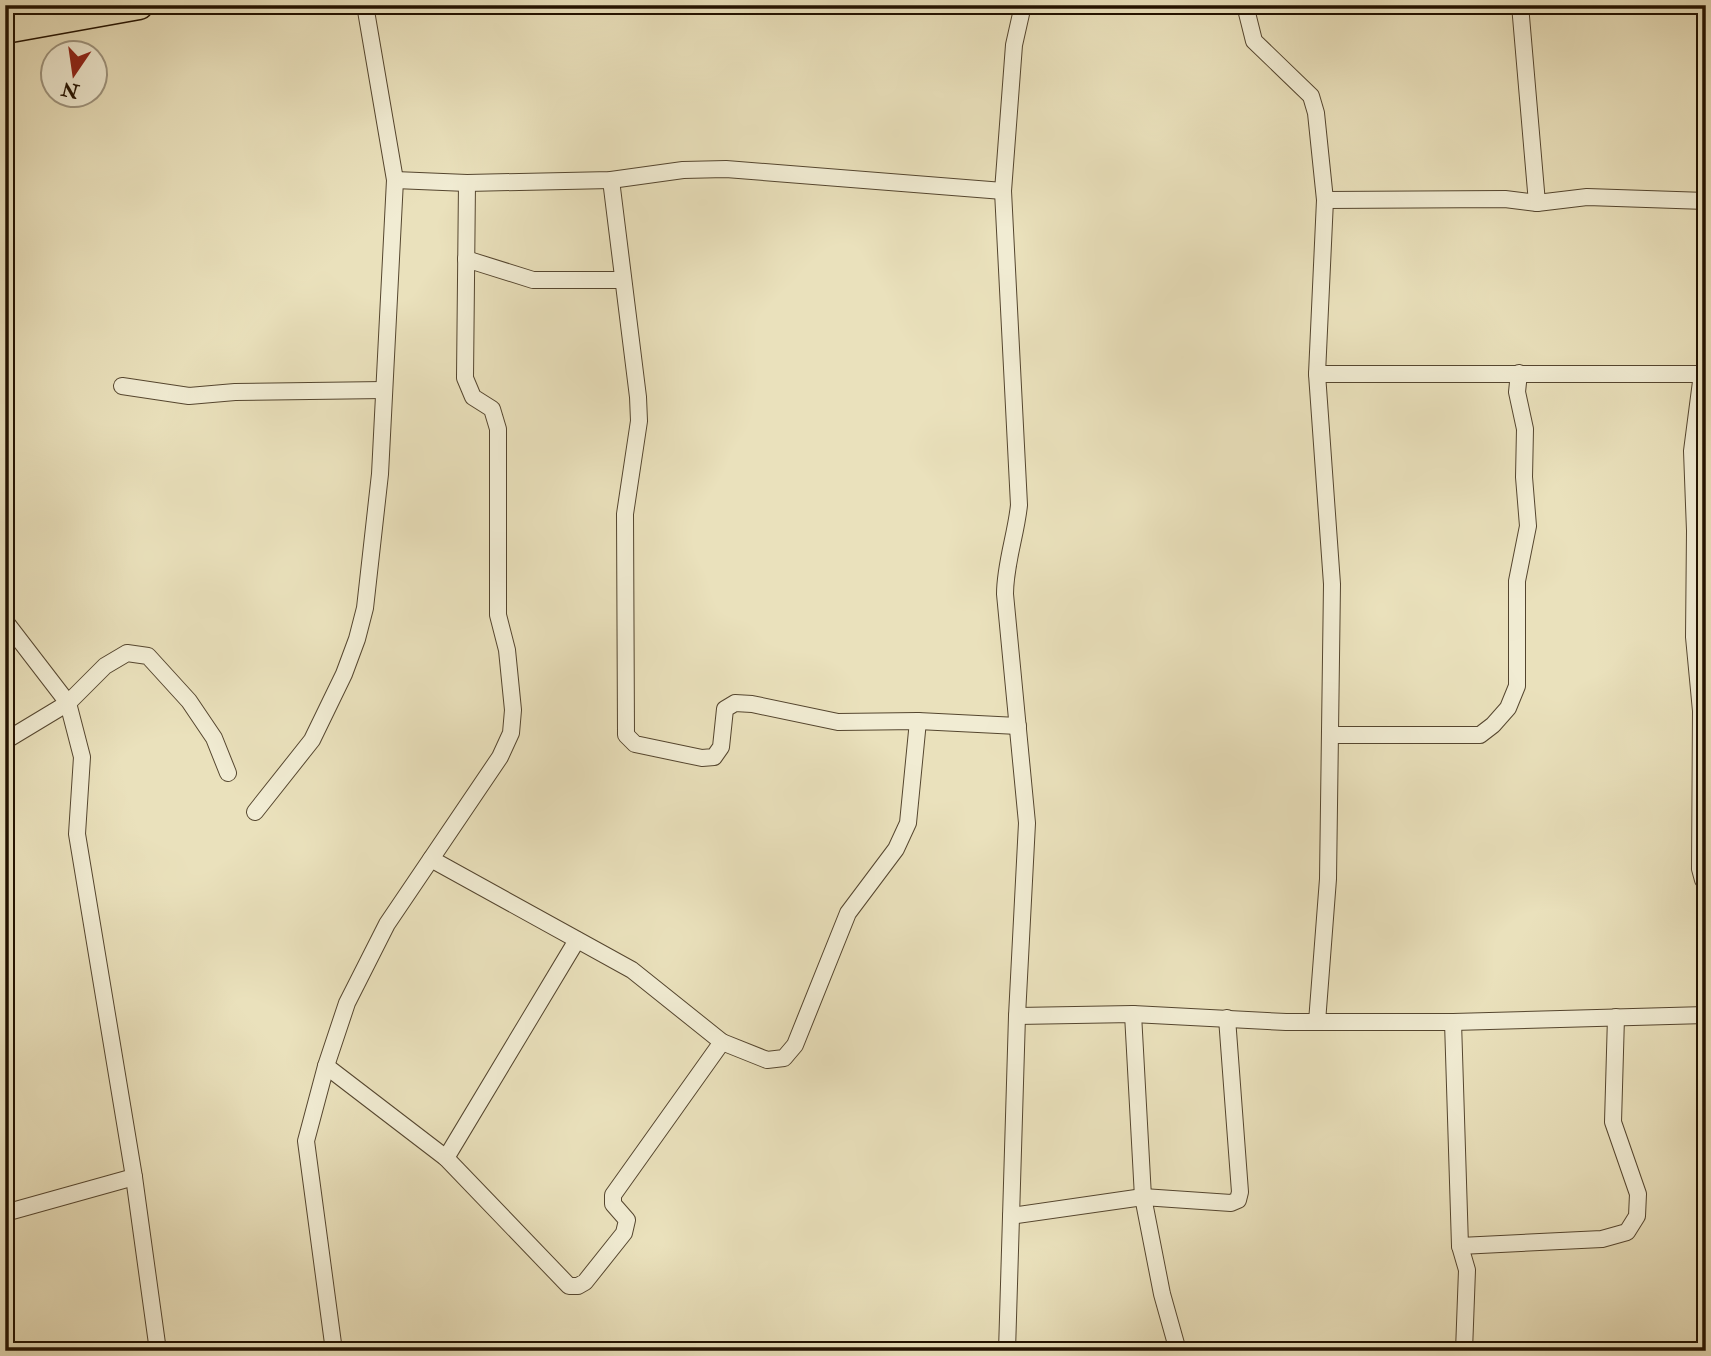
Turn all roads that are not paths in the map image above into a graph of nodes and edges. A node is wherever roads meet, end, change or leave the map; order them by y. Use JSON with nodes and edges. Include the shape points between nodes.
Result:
{"nodes":[{"id":1,"x":139,"y":5,"type":"edge"},
{"id":2,"x":365,"y":5,"type":"edge"},
{"id":3,"x":1023,"y":5,"type":"edge"},
{"id":4,"x":1245,"y":5,"type":"edge"},
{"id":5,"x":1520,"y":5,"type":"edge"},
{"id":6,"x":5,"y":29,"type":"edge"},
{"id":7,"x":395,"y":180,"type":"junction"},
{"id":8,"x":611,"y":180,"type":"junction"},
{"id":9,"x":467,"y":183,"type":"junction"},
{"id":10,"x":1003,"y":191,"type":"junction"},
{"id":11,"x":1325,"y":200,"type":"junction"},
{"id":12,"x":1706,"y":201,"type":"edge"},
{"id":13,"x":1536,"y":203,"type":"junction"},
{"id":14,"x":466,"y":260,"type":"junction"},
{"id":15,"x":624,"y":280,"type":"junction"},
{"id":16,"x":1519,"y":373,"type":"junction"},
{"id":17,"x":1317,"y":374,"type":"junction"},
{"id":18,"x":1704,"y":374,"type":"edge"},
{"id":19,"x":122,"y":386,"type":"dead end"},
{"id":20,"x":384,"y":390,"type":"junction"},
{"id":21,"x":1701,"y":531,"type":"edge"},
{"id":22,"x":5,"y":621,"type":"edge"},
{"id":23,"x":68,"y":703,"type":"junction"},
{"id":24,"x":1704,"y":711,"type":"edge"},
{"id":25,"x":918,"y":721,"type":"junction"},
{"id":26,"x":1018,"y":726,"type":"junction"},
{"id":27,"x":1329,"y":735,"type":"junction"},
{"id":28,"x":5,"y":741,"type":"edge"},
{"id":29,"x":228,"y":773,"type":"dead end"},
{"id":30,"x":255,"y":812,"type":"dead end"},
{"id":31,"x":431,"y":859,"type":"junction"},
{"id":32,"x":1706,"y":881,"type":"edge"},
{"id":33,"x":577,"y":940,"type":"junction"},
{"id":34,"x":1133,"y":1014,"type":"junction"},
{"id":35,"x":1706,"y":1015,"type":"edge"},
{"id":36,"x":1017,"y":1016,"type":"junction"},
{"id":37,"x":1616,"y":1017,"type":"junction"},
{"id":38,"x":1227,"y":1018,"type":"junction"},
{"id":39,"x":1317,"y":1022,"type":"junction"},
{"id":40,"x":1453,"y":1022,"type":"junction"},
{"id":41,"x":722,"y":1042,"type":"junction"},
{"id":42,"x":326,"y":1066,"type":"junction"},
{"id":43,"x":446,"y":1158,"type":"junction"},
{"id":44,"x":134,"y":1177,"type":"junction"},
{"id":45,"x":1143,"y":1197,"type":"junction"},
{"id":46,"x":5,"y":1213,"type":"edge"},
{"id":47,"x":1011,"y":1216,"type":"junction"},
{"id":48,"x":1460,"y":1246,"type":"junction"},
{"id":49,"x":158,"y":1351,"type":"edge"},
{"id":50,"x":334,"y":1351,"type":"edge"},
{"id":51,"x":1007,"y":1351,"type":"edge"},
{"id":52,"x":1178,"y":1351,"type":"edge"},
{"id":53,"x":1464,"y":1351,"type":"edge"}],
"edges":[{"from":1,"to":6,"type":"highway"},
{"from":2,"to":7,"type":"street"},
{"from":3,"to":10,"type":"street","via":[[1014,44]]},
{"from":4,"to":11,"type":"street","via":[[1254,41],[1311,96]]},
{"from":5,"to":13,"type":"street"},
{"from":7,"to":9,"type":"street"},
{"from":7,"to":20,"type":"street"},
{"from":8,"to":9,"type":"street"},
{"from":8,"to":10,"type":"street","via":[[726,169]]},
{"from":8,"to":15,"type":"street"},
{"from":9,"to":14,"type":"street"},
{"from":10,"to":26,"type":"street","via":[[1019,505],[1005,594]]},
{"from":11,"to":13,"type":"street"},
{"from":11,"to":17,"type":"street"},
{"from":12,"to":13,"type":"street","via":[[1587,197]]},
{"from":14,"to":15,"type":"street","via":[[534,280]]},
{"from":14,"to":31,"type":"street","via":[[465,378],[473,397],[492,409],[498,429],[498,615],[513,710],[511,733],[500,757]]},
{"from":15,"to":25,"type":"street","via":[[639,421],[625,514],[626,735],[635,744],[714,757],[721,747],[725,709],[735,703],[838,722]]},
{"from":16,"to":17,"type":"street"},
{"from":16,"to":18,"type":"street"},
{"from":16,"to":27,"type":"street","via":[[1528,526],[1517,581],[1517,686],[1508,708],[1480,735]]},
{"from":17,"to":27,"type":"street","via":[[1332,584]]},
{"from":18,"to":21,"type":"street","via":[[1692,451]]},
{"from":19,"to":20,"type":"street","via":[[189,396]]},
{"from":20,"to":30,"type":"street","via":[[380,474],[365,608],[357,639],[312,740]]},
{"from":21,"to":24,"type":"street","via":[[1694,637]]},
{"from":22,"to":23,"type":"street"},
{"from":23,"to":28,"type":"street"},
{"from":23,"to":29,"type":"street","via":[[105,666],[127,653],[148,656],[214,737]]},
{"from":23,"to":44,"type":"street","via":[[82,757],[76,834]]},
{"from":24,"to":32,"type":"street","via":[[1700,869]]},
{"from":25,"to":26,"type":"street"},
{"from":25,"to":41,"type":"street","via":[[904,835],[848,913],[795,1045],[785,1058],[767,1060]]},
{"from":26,"to":36,"type":"street","via":[[1027,822]]},
{"from":27,"to":39,"type":"street","via":[[1328,879]]},
{"from":31,"to":33,"type":"street"},
{"from":31,"to":42,"type":"street","via":[[387,924],[347,1003]]},
{"from":33,"to":41,"type":"street","via":[[632,971]]},
{"from":33,"to":43,"type":"street"},
{"from":34,"to":36,"type":"street"},
{"from":34,"to":38,"type":"street"},
{"from":34,"to":45,"type":"street"},
{"from":35,"to":37,"type":"street"},
{"from":36,"to":47,"type":"street"},
{"from":37,"to":40,"type":"street"},
{"from":37,"to":48,"type":"street","via":[[1614,1122],[1638,1194],[1637,1216],[1627,1232],[1602,1239]]},
{"from":38,"to":39,"type":"street"},
{"from":38,"to":45,"type":"street","via":[[1238,1200]]},
{"from":39,"to":40,"type":"street"},
{"from":40,"to":48,"type":"street"},
{"from":41,"to":43,"type":"street","via":[[613,1195],[613,1204],[627,1220],[624,1233],[578,1286],[569,1286]]},
{"from":42,"to":43,"type":"street"},
{"from":42,"to":50,"type":"street","via":[[306,1141]]},
{"from":44,"to":46,"type":"street"},
{"from":44,"to":49,"type":"street"},
{"from":45,"to":47,"type":"street"},
{"from":45,"to":52,"type":"street"},
{"from":47,"to":51,"type":"street"},
{"from":48,"to":53,"type":"street","via":[[1466,1270]]}]}
